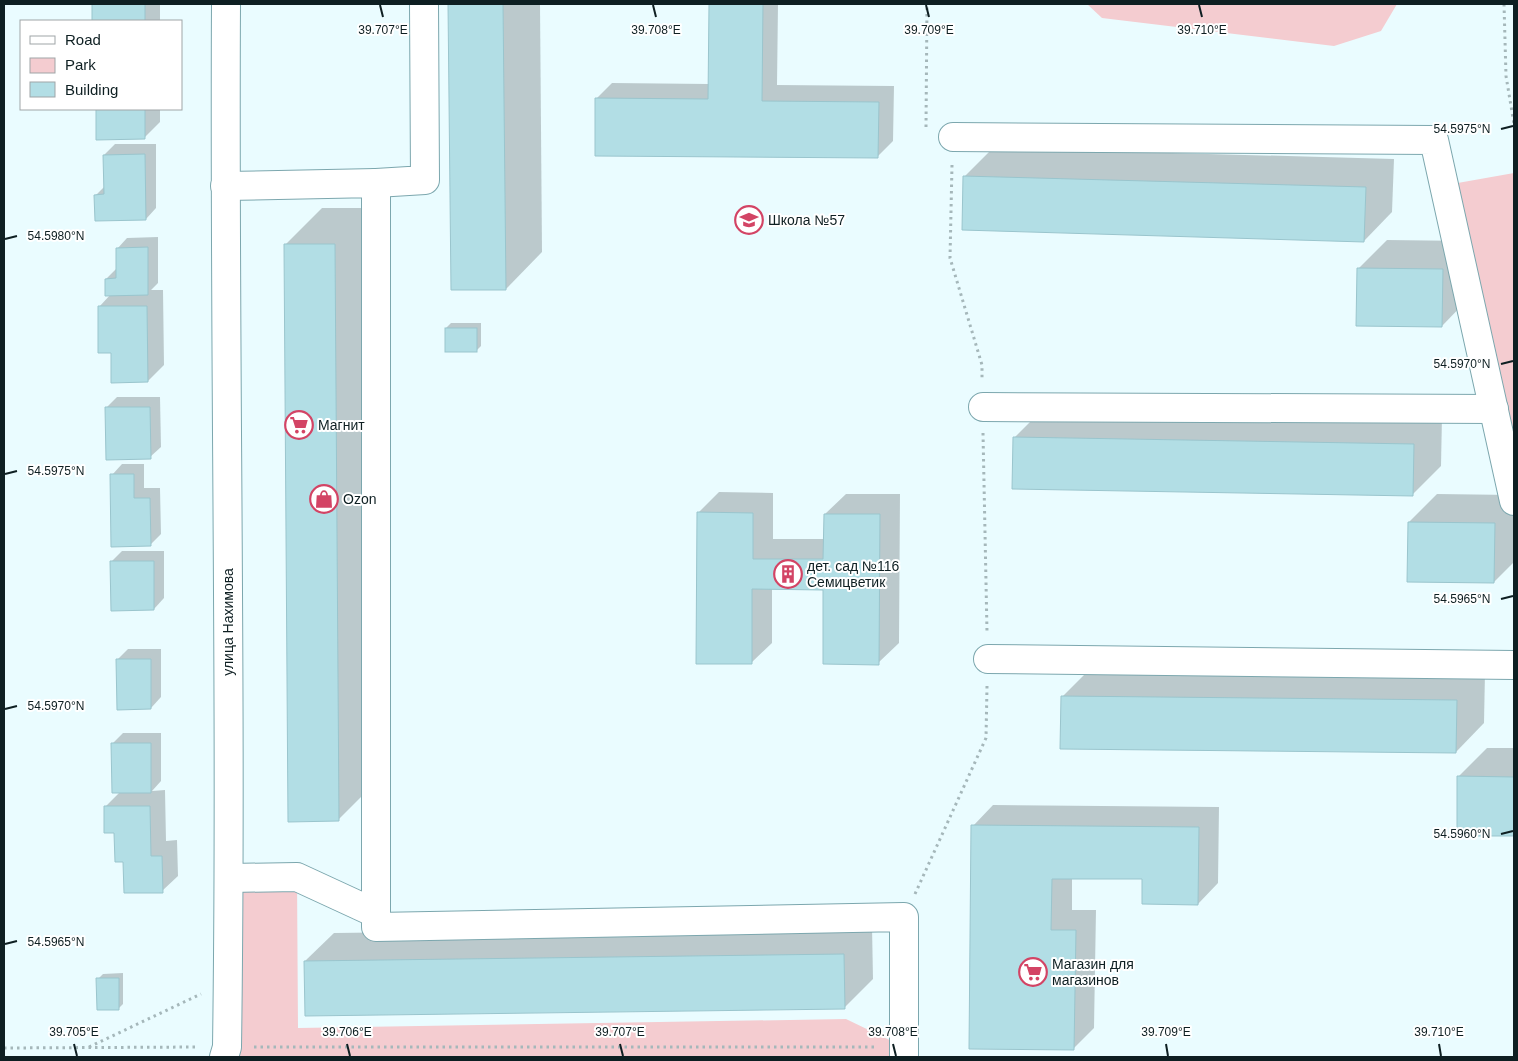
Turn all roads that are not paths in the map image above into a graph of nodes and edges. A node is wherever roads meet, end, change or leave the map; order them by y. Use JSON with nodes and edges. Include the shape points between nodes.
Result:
{"nodes":[{"id":1,"x":226,"y":4,"type":"edge"},
{"id":2,"x":424,"y":4,"type":"edge"},
{"id":3,"x":953,"y":137,"type":"road end"},
{"id":4,"x":376,"y":183,"type":"junction"},
{"id":5,"x":225,"y":186,"type":"junction"},
{"id":6,"x":983,"y":407,"type":"road end"},
{"id":7,"x":1494,"y":409,"type":"junction"},
{"id":8,"x":1514,"y":501,"type":"edge"},
{"id":9,"x":988,"y":659,"type":"road end"},
{"id":10,"x":1514,"y":665,"type":"edge"},
{"id":11,"x":230,"y":878,"type":"junction"},
{"id":12,"x":375,"y":913,"type":"junction"},
{"id":13,"x":226,"y":1052,"type":"edge"},
{"id":14,"x":904,"y":1052,"type":"edge"}],
"edges":[{"from":1,"to":5,"type":"street","name":"улица Нахимова"},
{"from":2,"to":4,"type":"street","via":[[425,180]]},
{"from":3,"to":7,"type":"street","via":[[1434,140]]},
{"from":4,"to":5,"type":"street"},
{"from":4,"to":12,"type":"street"},
{"from":5,"to":11,"type":"street","name":"улица Нахимова"},
{"from":6,"to":7,"type":"street"},
{"from":7,"to":8,"type":"street"},
{"from":9,"to":10,"type":"street"},
{"from":11,"to":12,"type":"street","via":[[297,877]]},
{"from":11,"to":13,"type":"street","name":"улица Нахимова"},
{"from":12,"to":14,"type":"street","via":[[376,926],[904,917]]}]}
